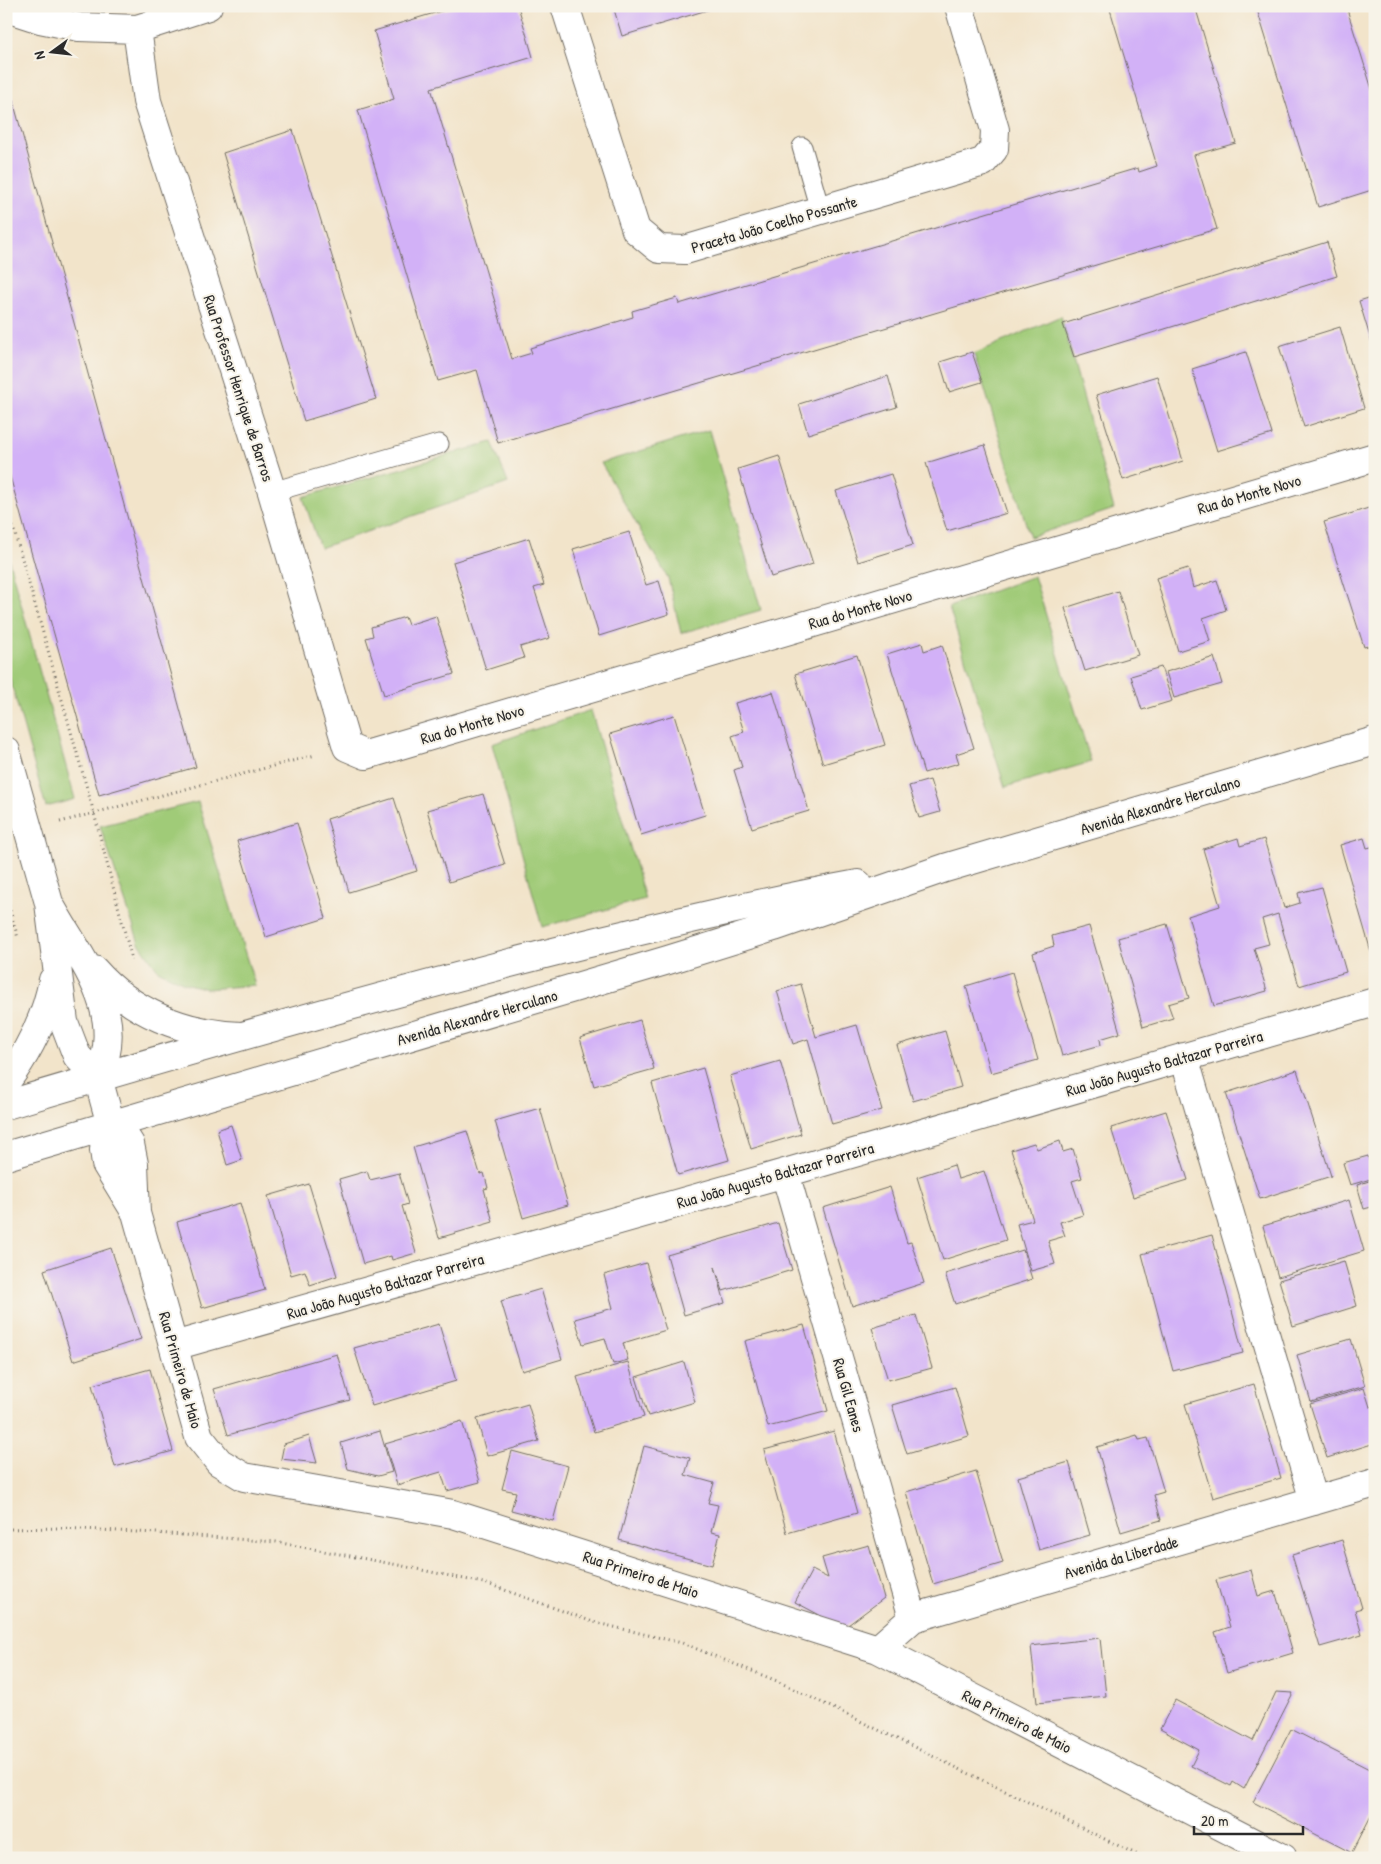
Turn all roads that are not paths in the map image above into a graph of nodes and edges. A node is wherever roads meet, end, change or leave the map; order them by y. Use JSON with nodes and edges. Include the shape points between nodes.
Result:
{"nodes":[{"id":1,"x":208,"y":6,"type":"edge"},
{"id":2,"x":565,"y":6,"type":"edge"},
{"id":3,"x":959,"y":6,"type":"edge"},
{"id":4,"x":6,"y":8,"type":"edge"},
{"id":5,"x":137,"y":29,"type":"junction"},
{"id":6,"x":802,"y":146,"type":"dead end"},
{"id":7,"x":820,"y":210,"type":"junction"},
{"id":8,"x":439,"y":444,"type":"dead end"},
{"id":9,"x":1375,"y":456,"type":"edge"},
{"id":10,"x":272,"y":492,"type":"junction"},
{"id":11,"x":1375,"y":741,"type":"edge"},
{"id":12,"x":346,"y":747,"type":"joint"},
{"id":13,"x":6,"y":751,"type":"edge"},
{"id":14,"x":945,"y":868,"type":"junction"},
{"id":15,"x":49,"y":904,"type":"junction"},
{"id":16,"x":55,"y":946,"type":"junction"},
{"id":17,"x":84,"y":958,"type":"junction"},
{"id":18,"x":1375,"y":1002,"type":"edge"},
{"id":19,"x":240,"y":1036,"type":"junction"},
{"id":20,"x":1184,"y":1058,"type":"junction"},
{"id":21,"x":98,"y":1078,"type":"junction"},
{"id":22,"x":6,"y":1082,"type":"edge"},
{"id":23,"x":6,"y":1105,"type":"edge"},
{"id":24,"x":111,"y":1125,"type":"junction"},
{"id":25,"x":6,"y":1156,"type":"edge"},
{"id":26,"x":785,"y":1173,"type":"junction"},
{"id":27,"x":174,"y":1346,"type":"junction"},
{"id":28,"x":1375,"y":1484,"type":"edge"},
{"id":29,"x":1314,"y":1501,"type":"junction"},
{"id":30,"x":913,"y":1618,"type":"junction"},
{"id":31,"x":878,"y":1649,"type":"junction"},
{"id":32,"x":1283,"y":1858,"type":"edge"}],
"edges":[{"from":1,"to":5,"type":"street"},
{"from":2,"to":7,"type":"street","name":"Praceta João Coelho Possante","via":[[636,230],[659,249],[685,250]]},
{"from":3,"to":7,"type":"street","name":"Praceta João Coelho Possante","via":[[995,130],[994,149],[983,162]]},
{"from":4,"to":5,"type":"street","via":[[79,27]]},
{"from":5,"to":10,"type":"street","name":"Rua Professor Henrique de Barros","via":[[147,101]]},
{"from":6,"to":7,"type":"lane"},
{"from":8,"to":10,"type":"lane"},
{"from":9,"to":12,"type":"street","name":"Rua do Monte Novo","via":[[366,755]]},
{"from":10,"to":12,"type":"street","name":"Rua Professor Henrique de Barros"},
{"from":11,"to":14,"type":"street","name":"Avenida Alexandre Herculano"},
{"from":13,"to":15,"type":"street"},
{"from":14,"to":19,"type":"street","name":"Avenida Alexandre Herculano","via":[[802,894],[678,922],[453,977]]},
{"from":14,"to":24,"type":"street","name":"Avenida Alexandre Herculano","via":[[693,953]]},
{"from":15,"to":16,"type":"street"},
{"from":15,"to":17,"type":"street"},
{"from":16,"to":21,"type":"street","via":[[61,1002],[70,1040],[77,1056]]},
{"from":16,"to":22,"type":"street","via":[[54,977],[44,1016]]},
{"from":17,"to":19,"type":"street","via":[[112,988],[145,1011],[190,1029]]},
{"from":17,"to":21,"type":"street","via":[[97,984],[107,1026],[105,1059]]},
{"from":18,"to":20,"type":"street","name":"Rua João Augusto Baltazar Parreira"},
{"from":19,"to":21,"type":"street","name":"Avenida Alexandre Herculano"},
{"from":20,"to":26,"type":"street","name":"Rua João Augusto Baltazar Parreira"},
{"from":20,"to":29,"type":"street"},
{"from":21,"to":23,"type":"street","name":"Avenida Alexandre Herculano"},
{"from":21,"to":24,"type":"street"},
{"from":24,"to":25,"type":"street","name":"Avenida Alexandre Herculano"},
{"from":24,"to":27,"type":"street","name":"Rua Primeiro de Maio","via":[[121,1130],[130,1144],[136,1212]]},
{"from":26,"to":27,"type":"street","name":"Rua João Augusto Baltazar Parreira"},
{"from":26,"to":30,"type":"street","name":"Rua Gil Eanes"},
{"from":27,"to":31,"type":"street","name":"Rua Primeiro de Maio","via":[[199,1436],[219,1462],[244,1476],[453,1514]]},
{"from":28,"to":29,"type":"street","name":"Avenida da Liberdade"},
{"from":29,"to":30,"type":"street","name":"Avenida da Liberdade"},
{"from":30,"to":31,"type":"street","name":"Avenida da Liberdade"},
{"from":31,"to":32,"type":"street","name":"Rua Primeiro de Maio"}]}
